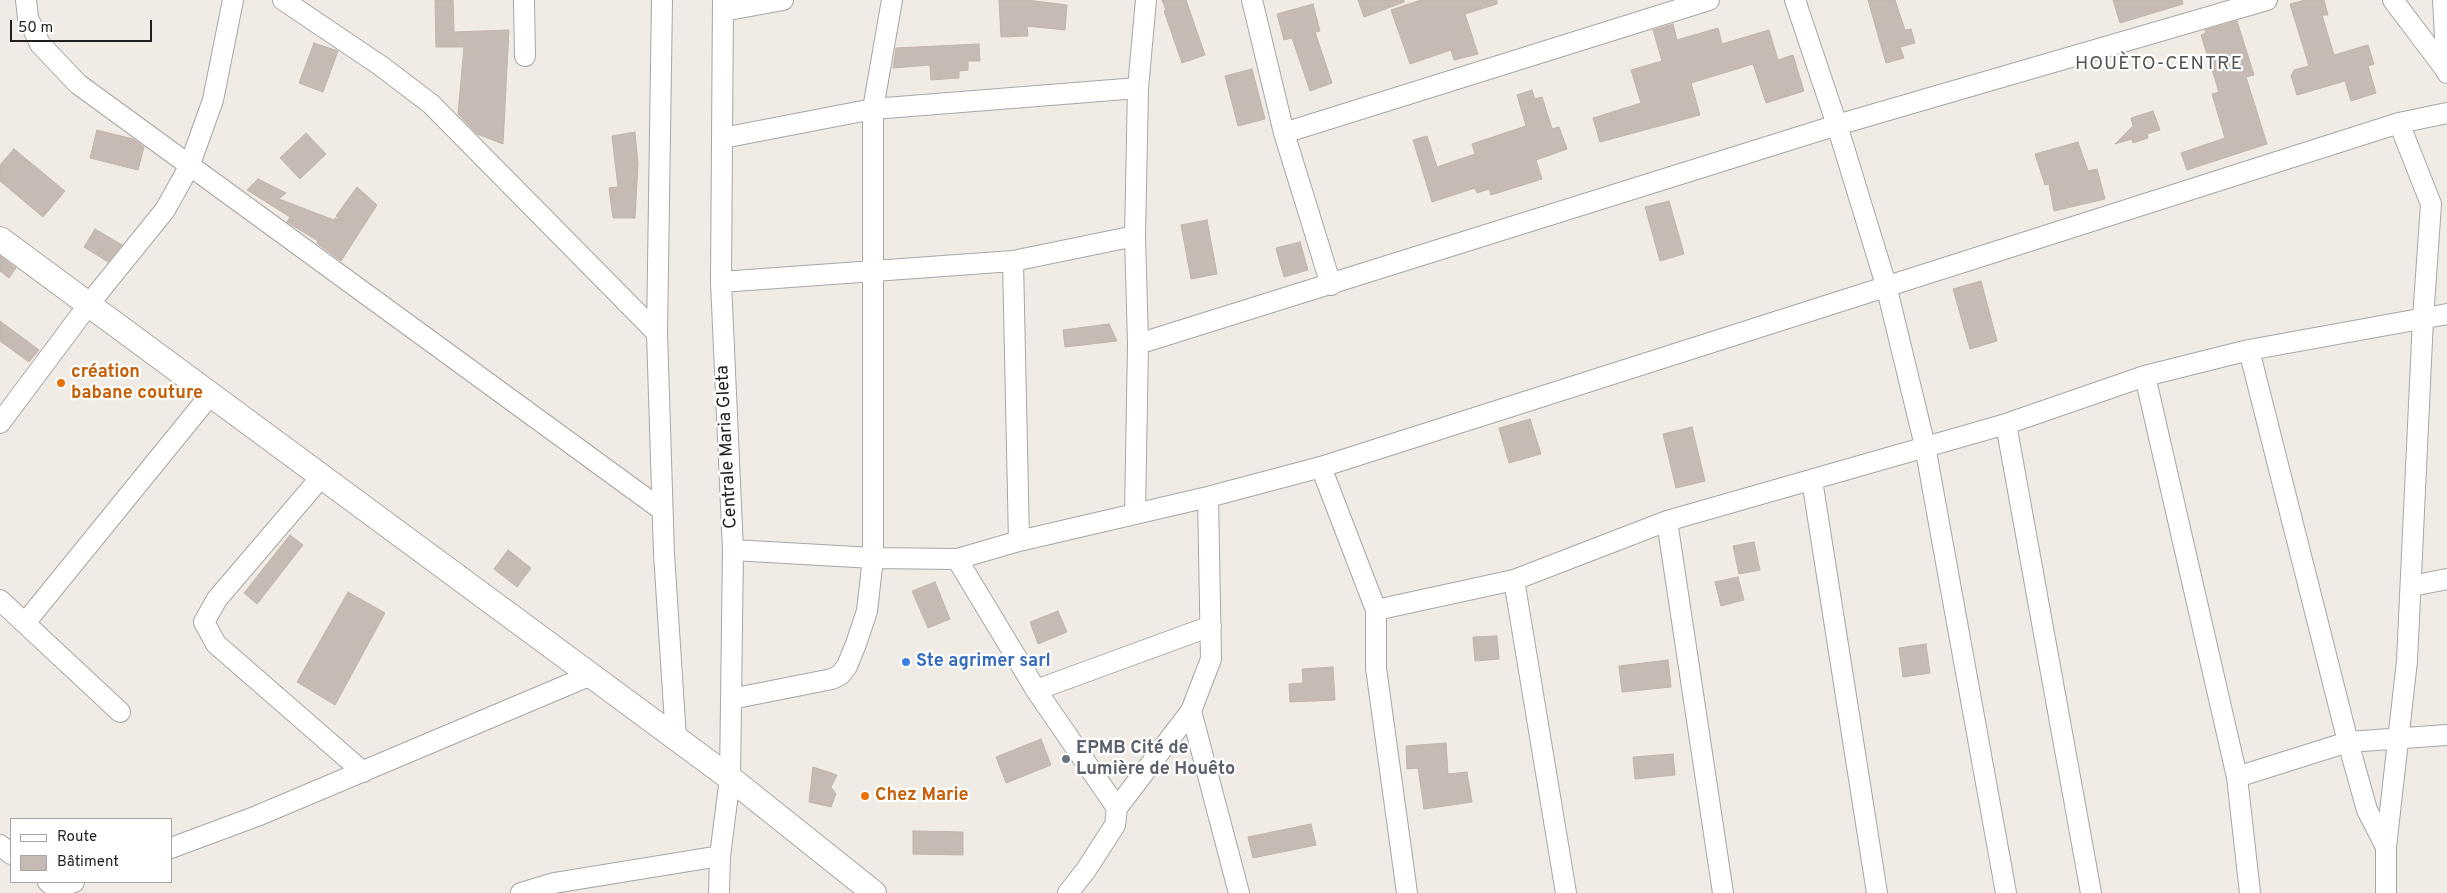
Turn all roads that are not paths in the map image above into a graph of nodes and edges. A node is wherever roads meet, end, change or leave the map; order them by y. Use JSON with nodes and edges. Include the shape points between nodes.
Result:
{"nodes":[{"id":1,"x":26,"y":0,"type":"edge"},
{"id":2,"x":233,"y":0,"type":"edge"},
{"id":3,"x":283,"y":0,"type":"edge"},
{"id":4,"x":524,"y":0,"type":"edge"},
{"id":5,"x":662,"y":0,"type":"edge"},
{"id":6,"x":783,"y":0,"type":"edge"},
{"id":7,"x":892,"y":0,"type":"edge"},
{"id":8,"x":1146,"y":0,"type":"edge"},
{"id":9,"x":1252,"y":0,"type":"edge"},
{"id":10,"x":1709,"y":0,"type":"edge"},
{"id":11,"x":1795,"y":0,"type":"edge"},
{"id":12,"x":2267,"y":0,"type":"edge"},
{"id":13,"x":2393,"y":0,"type":"edge"},
{"id":14,"x":2443,"y":0,"type":"edge"},
{"id":15,"x":723,"y":6,"type":"edge"},
{"id":16,"x":525,"y":56,"type":"dead end"},
{"id":17,"x":2446,"y":71,"type":"edge"},
{"id":18,"x":1138,"y":88,"type":"junction"},
{"id":19,"x":873,"y":109,"type":"junction"},
{"id":20,"x":2447,"y":113,"type":"edge"},
{"id":21,"x":2399,"y":123,"type":"junction"},
{"id":22,"x":1837,"y":125,"type":"junction"},
{"id":23,"x":1284,"y":133,"type":"junction"},
{"id":24,"x":723,"y":138,"type":"junction"},
{"id":25,"x":189,"y":166,"type":"junction"},
{"id":26,"x":2439,"y":201,"type":"edge"},
{"id":27,"x":1136,"y":236,"type":"junction"},
{"id":28,"x":0,"y":239,"type":"edge"},
{"id":29,"x":1013,"y":261,"type":"junction"},
{"id":30,"x":873,"y":272,"type":"junction"},
{"id":31,"x":721,"y":282,"type":"junction"},
{"id":32,"x":1331,"y":285,"type":"junction"},
{"id":33,"x":1886,"y":285,"type":"junction"},
{"id":34,"x":89,"y":304,"type":"junction"},
{"id":35,"x":2447,"y":314,"type":"edge"},
{"id":36,"x":2423,"y":318,"type":"junction"},
{"id":37,"x":657,"y":333,"type":"junction"},
{"id":38,"x":1138,"y":344,"type":"junction"},
{"id":39,"x":2249,"y":350,"type":"junction"},
{"id":40,"x":2145,"y":376,"type":"junction"},
{"id":41,"x":211,"y":394,"type":"junction"},
{"id":42,"x":0,"y":423,"type":"edge"},
{"id":43,"x":2006,"y":424,"type":"junction"},
{"id":44,"x":1925,"y":446,"type":"junction"},
{"id":45,"x":1321,"y":467,"type":"junction"},
{"id":46,"x":322,"y":476,"type":"junction"},
{"id":47,"x":1812,"y":480,"type":"junction"},
{"id":48,"x":1208,"y":497,"type":"junction"},
{"id":49,"x":662,"y":510,"type":"junction"},
{"id":50,"x":1136,"y":514,"type":"junction"},
{"id":51,"x":1667,"y":521,"type":"junction"},
{"id":52,"x":1019,"y":541,"type":"junction"},
{"id":53,"x":733,"y":550,"type":"junction"},
{"id":54,"x":873,"y":558,"type":"junction"},
{"id":55,"x":957,"y":559,"type":"junction"},
{"id":56,"x":2447,"y":579,"type":"edge"},
{"id":57,"x":1514,"y":580,"type":"junction"},
{"id":58,"x":2412,"y":586,"type":"junction"},
{"id":59,"x":0,"y":600,"type":"edge"},
{"id":60,"x":1376,"y":610,"type":"junction"},
{"id":61,"x":25,"y":623,"type":"junction"},
{"id":62,"x":1211,"y":626,"type":"junction"},
{"id":63,"x":591,"y":675,"type":"junction"},
{"id":64,"x":1036,"y":690,"type":"junction"},
{"id":65,"x":731,"y":699,"type":"junction"},
{"id":66,"x":1191,"y":711,"type":"junction"},
{"id":67,"x":120,"y":712,"type":"dead end"},
{"id":68,"x":2447,"y":735,"type":"edge"},
{"id":69,"x":676,"y":738,"type":"junction"},
{"id":70,"x":2399,"y":738,"type":"junction"},
{"id":71,"x":2348,"y":742,"type":"junction"},
{"id":72,"x":363,"y":772,"type":"junction"},
{"id":73,"x":2237,"y":777,"type":"junction"},
{"id":74,"x":730,"y":778,"type":"junction"},
{"id":75,"x":1117,"y":808,"type":"junction"},
{"id":76,"x":0,"y":845,"type":"edge"},
{"id":77,"x":172,"y":848,"type":"edge"},
{"id":78,"x":2386,"y":848,"type":"junction"},
{"id":79,"x":10,"y":853,"type":"edge"},
{"id":80,"x":720,"y":856,"type":"junction"},
{"id":81,"x":521,"y":893,"type":"edge"},
{"id":82,"x":720,"y":893,"type":"edge"},
{"id":83,"x":874,"y":893,"type":"edge"},
{"id":84,"x":1068,"y":893,"type":"edge"},
{"id":85,"x":1239,"y":893,"type":"edge"},
{"id":86,"x":1407,"y":893,"type":"edge"},
{"id":87,"x":1566,"y":893,"type":"edge"},
{"id":88,"x":1723,"y":893,"type":"edge"},
{"id":89,"x":1877,"y":893,"type":"edge"},
{"id":90,"x":2006,"y":893,"type":"edge"},
{"id":91,"x":2091,"y":893,"type":"edge"},
{"id":92,"x":2250,"y":893,"type":"edge"},
{"id":93,"x":2386,"y":893,"type":"edge"}],
"edges":[{"from":1,"to":25,"type":"street","via":[[28,18],[40,44],[78,84]]},
{"from":2,"to":25,"type":"street","via":[[212,100]]},
{"from":3,"to":37,"type":"street","via":[[431,104]]},
{"from":4,"to":16,"type":"street"},
{"from":5,"to":37,"type":"street"},
{"from":6,"to":15,"type":"street"},
{"from":7,"to":19,"type":"street"},
{"from":8,"to":18,"type":"street"},
{"from":9,"to":23,"type":"street"},
{"from":10,"to":23,"type":"street"},
{"from":11,"to":22,"type":"street"},
{"from":12,"to":22,"type":"street"},
{"from":13,"to":17,"type":"street"},
{"from":14,"to":17,"type":"street"},
{"from":15,"to":24,"type":"street","name":"Centrale Maria Gleta"},
{"from":18,"to":19,"type":"street"},
{"from":18,"to":27,"type":"street"},
{"from":19,"to":24,"type":"street"},
{"from":19,"to":30,"type":"street"},
{"from":20,"to":21,"type":"street"},
{"from":21,"to":26,"type":"street"},
{"from":21,"to":33,"type":"street"},
{"from":22,"to":32,"type":"street"},
{"from":22,"to":33,"type":"street"},
{"from":23,"to":32,"type":"street"},
{"from":24,"to":31,"type":"street","name":"Centrale Maria Gleta"},
{"from":25,"to":34,"type":"street","via":[[164,210]]},
{"from":25,"to":49,"type":"street"},
{"from":26,"to":36,"type":"street"},
{"from":27,"to":29,"type":"street"},
{"from":27,"to":38,"type":"street"},
{"from":28,"to":34,"type":"street"},
{"from":29,"to":30,"type":"street"},
{"from":29,"to":52,"type":"street"},
{"from":30,"to":31,"type":"street"},
{"from":30,"to":54,"type":"street"},
{"from":31,"to":53,"type":"street","name":"Centrale Maria Gleta"},
{"from":32,"to":38,"type":"street"},
{"from":33,"to":44,"type":"street"},
{"from":33,"to":45,"type":"street"},
{"from":34,"to":41,"type":"street"},
{"from":34,"to":42,"type":"street"},
{"from":35,"to":36,"type":"street"},
{"from":36,"to":39,"type":"street"},
{"from":36,"to":58,"type":"street"},
{"from":37,"to":49,"type":"street"},
{"from":38,"to":50,"type":"street"},
{"from":39,"to":40,"type":"street"},
{"from":39,"to":71,"type":"street"},
{"from":40,"to":43,"type":"street"},
{"from":40,"to":73,"type":"street"},
{"from":41,"to":46,"type":"street"},
{"from":41,"to":61,"type":"street"},
{"from":43,"to":44,"type":"street"},
{"from":43,"to":91,"type":"street"},
{"from":44,"to":47,"type":"street"},
{"from":44,"to":90,"type":"street"},
{"from":45,"to":48,"type":"street"},
{"from":45,"to":60,"type":"street"},
{"from":46,"to":63,"type":"street"},
{"from":46,"to":72,"type":"street","via":[[217,599],[204,622],[216,644]]},
{"from":47,"to":51,"type":"street"},
{"from":47,"to":89,"type":"street"},
{"from":48,"to":50,"type":"street"},
{"from":48,"to":62,"type":"street"},
{"from":49,"to":69,"type":"street"},
{"from":50,"to":52,"type":"street"},
{"from":51,"to":57,"type":"street"},
{"from":51,"to":88,"type":"street"},
{"from":52,"to":55,"type":"street"},
{"from":53,"to":54,"type":"street"},
{"from":53,"to":65,"type":"street","name":"Centrale Maria Gleta"},
{"from":54,"to":55,"type":"street"},
{"from":54,"to":65,"type":"street","via":[[867,611],[847,666],[840,674],[832,679]]},
{"from":55,"to":64,"type":"street"},
{"from":56,"to":58,"type":"street"},
{"from":57,"to":60,"type":"street"},
{"from":57,"to":87,"type":"street"},
{"from":58,"to":70,"type":"street"},
{"from":59,"to":61,"type":"street"},
{"from":60,"to":86,"type":"street","via":[[1376,668]]},
{"from":61,"to":67,"type":"street"},
{"from":62,"to":64,"type":"street"},
{"from":62,"to":66,"type":"street","via":[[1211,659]]},
{"from":63,"to":69,"type":"street"},
{"from":63,"to":72,"type":"street"},
{"from":64,"to":75,"type":"street"},
{"from":65,"to":74,"type":"street","name":"Centrale Maria Gleta"},
{"from":66,"to":75,"type":"street"},
{"from":66,"to":85,"type":"street"},
{"from":68,"to":70,"type":"street"},
{"from":69,"to":74,"type":"street"},
{"from":70,"to":71,"type":"street"},
{"from":70,"to":78,"type":"street"},
{"from":71,"to":73,"type":"street"},
{"from":71,"to":78,"type":"street","via":[[2367,810]]},
{"from":72,"to":77,"type":"street"},
{"from":73,"to":92,"type":"street"},
{"from":74,"to":80,"type":"street","name":"Centrale Maria Gleta"},
{"from":74,"to":83,"type":"street"},
{"from":75,"to":84,"type":"street","via":[[1115,825]]},
{"from":76,"to":79,"type":"street"},
{"from":78,"to":93,"type":"street"},
{"from":80,"to":81,"type":"street","via":[[554,883]]},
{"from":80,"to":82,"type":"street","name":"Centrale Maria Gleta"}]}
